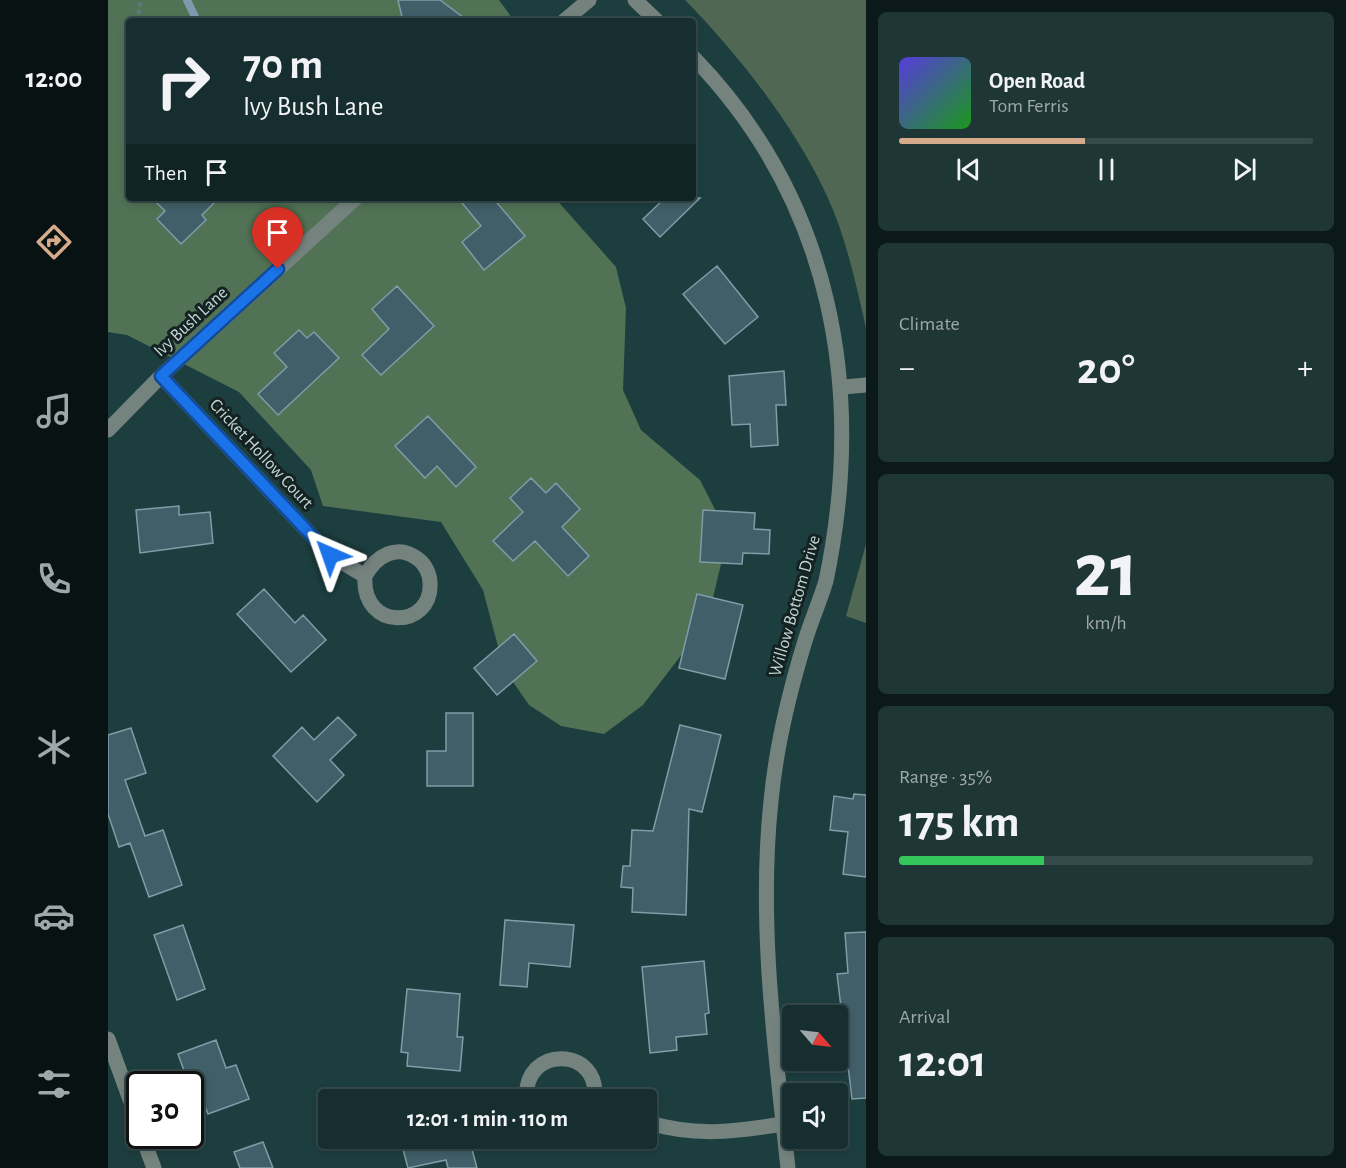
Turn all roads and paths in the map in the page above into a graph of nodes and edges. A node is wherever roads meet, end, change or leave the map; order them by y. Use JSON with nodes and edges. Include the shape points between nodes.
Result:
{"nodes":[{"id":1,"x":141,"y":0,"type":"edge"},
{"id":2,"x":589,"y":0,"type":"edge"},
{"id":3,"x":635,"y":0,"type":"edge"},
{"id":4,"x":139,"y":18,"type":"edge"},
{"id":5,"x":568,"y":18,"type":"edge"},
{"id":6,"x":654,"y":18,"type":"edge"},
{"id":7,"x":696,"y":60,"type":"edge"},
{"id":8,"x":353,"y":201,"type":"edge"},
{"id":9,"x":161,"y":376,"type":"junction"},
{"id":10,"x":866,"y":385,"type":"edge"},
{"id":11,"x":844,"y":387,"type":"junction"},
{"id":12,"x":108,"y":430,"type":"edge"},
{"id":13,"x":365,"y":576,"type":"junction"},
{"id":14,"x":108,"y":1039,"type":"edge"},
{"id":15,"x":126,"y":1088,"type":"edge"},
{"id":16,"x":527,"y":1089,"type":"edge"},
{"id":17,"x":593,"y":1089,"type":"edge"},
{"id":18,"x":782,"y":1112,"type":"edge"},
{"id":19,"x":657,"y":1124,"type":"edge"},
{"id":20,"x":782,"y":1124,"type":"edge"},
{"id":21,"x":147,"y":1149,"type":"edge"},
{"id":22,"x":786,"y":1149,"type":"edge"},
{"id":23,"x":154,"y":1168,"type":"edge"},
{"id":24,"x":788,"y":1168,"type":"edge"}],
"edges":[{"from":1,"to":4,"type":"path"},
{"from":2,"to":5,"type":"street"},
{"from":3,"to":6,"type":"street"},
{"from":7,"to":11,"type":"street","name":"Willow Bottom Drive","via":[[761,139],[802,214],[831,302]]},
{"from":8,"to":9,"type":"street","name":"Ivy Bush Lane"},
{"from":9,"to":12,"type":"street","name":"Ivy Bush Lane"},
{"from":9,"to":13,"type":"street","name":"Cricket Hollow Court","via":[[330,555]]},
{"from":10,"to":11,"type":"street"},
{"from":11,"to":18,"type":"street","name":"Willow Bottom Drive","via":[[847,438],[837,529],[825,583],[792,688],[771,801],[767,936]]},
{"from":13,"to":13,"type":"street","via":[[368,600],[387,617],[410,616],[420,609],[430,590],[426,569],[420,561],[400,552],[380,556]]},
{"from":14,"to":15,"type":"street"},
{"from":16,"to":17,"type":"street","via":[[532,1073],[543,1062],[558,1057],[584,1066],[592,1078]]},
{"from":19,"to":20,"type":"street","via":[[699,1133],[726,1133]]},
{"from":21,"to":23,"type":"street"},
{"from":22,"to":24,"type":"street","name":"Willow Bottom Drive"}]}
